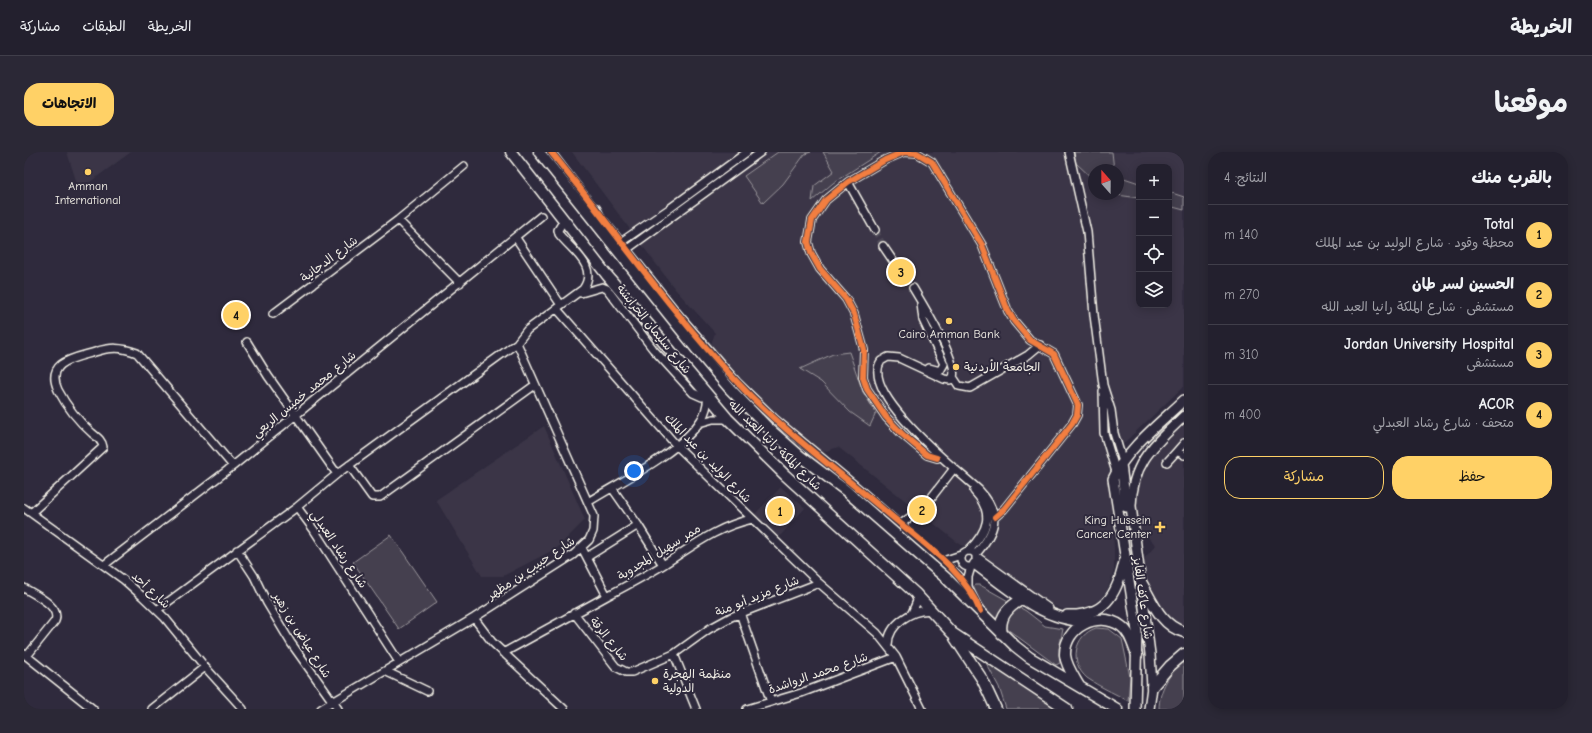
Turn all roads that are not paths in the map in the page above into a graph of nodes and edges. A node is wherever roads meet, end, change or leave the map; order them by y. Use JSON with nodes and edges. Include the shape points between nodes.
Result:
{"nodes":[{"id":1,"x":511,"y":152,"type":"edge"},
{"id":2,"x":539,"y":152,"type":"edge"},
{"id":3,"x":551,"y":152,"type":"edge"},
{"id":4,"x":747,"y":152,"type":"edge"},
{"id":5,"x":761,"y":152,"type":"edge"},
{"id":6,"x":1069,"y":152,"type":"edge"},
{"id":7,"x":464,"y":166,"type":"dead end"},
{"id":8,"x":848,"y":182,"type":"junction"},
{"id":9,"x":595,"y":209,"type":"junction"},
{"id":10,"x":541,"y":216,"type":"dead end"},
{"id":11,"x":398,"y":220,"type":"junction"},
{"id":12,"x":564,"y":220,"type":"junction"},
{"id":13,"x":875,"y":230,"type":"tunnel mouth"},
{"id":14,"x":516,"y":238,"type":"junction"},
{"id":15,"x":621,"y":242,"type":"junction"},
{"id":16,"x":883,"y":246,"type":"tunnel mouth"},
{"id":17,"x":622,"y":252,"type":"junction"},
{"id":18,"x":904,"y":277,"type":"tunnel mouth"},
{"id":19,"x":460,"y":284,"type":"junction"},
{"id":20,"x":913,"y":288,"type":"tunnel mouth"},
{"id":21,"x":578,"y":293,"type":"junction"},
{"id":22,"x":921,"y":304,"type":"junction"},
{"id":23,"x":559,"y":307,"type":"junction"},
{"id":24,"x":273,"y":314,"type":"dead end"},
{"id":25,"x":247,"y":342,"type":"dead end"},
{"id":26,"x":517,"y":343,"type":"junction"},
{"id":27,"x":1040,"y":345,"type":"junction"},
{"id":28,"x":705,"y":353,"type":"junction"},
{"id":29,"x":952,"y":366,"type":"junction"},
{"id":30,"x":944,"y":367,"type":"junction"},
{"id":31,"x":953,"y":377,"type":"junction"},
{"id":32,"x":535,"y":385,"type":"junction"},
{"id":33,"x":1103,"y":385,"type":"junction"},
{"id":34,"x":708,"y":397,"type":"junction"},
{"id":35,"x":1184,"y":400,"type":"edge"},
{"id":36,"x":296,"y":415,"type":"junction"},
{"id":37,"x":1184,"y":416,"type":"edge"},
{"id":38,"x":728,"y":419,"type":"junction"},
{"id":39,"x":699,"y":424,"type":"junction"},
{"id":40,"x":1184,"y":443,"type":"edge"},
{"id":41,"x":676,"y":445,"type":"junction"},
{"id":42,"x":1182,"y":455,"type":"edge"},
{"id":43,"x":937,"y":458,"type":"junction"},
{"id":44,"x":1167,"y":462,"type":"dead end"},
{"id":45,"x":1122,"y":463,"type":"junction"},
{"id":46,"x":349,"y":465,"type":"junction"},
{"id":47,"x":232,"y":466,"type":"junction"},
{"id":48,"x":952,"y":471,"type":"junction"},
{"id":49,"x":1116,"y":472,"type":"junction"},
{"id":50,"x":337,"y":474,"type":"junction"},
{"id":51,"x":612,"y":488,"type":"junction"},
{"id":52,"x":588,"y":502,"type":"junction"},
{"id":53,"x":297,"y":507,"type":"junction"},
{"id":54,"x":24,"y":508,"type":"edge"},
{"id":55,"x":31,"y":513,"type":"junction"},
{"id":56,"x":995,"y":517,"type":"junction"},
{"id":57,"x":752,"y":519,"type":"junction"},
{"id":58,"x":901,"y":524,"type":"junction"},
{"id":59,"x":638,"y":525,"type":"junction"},
{"id":60,"x":1135,"y":537,"type":"junction"},
{"id":61,"x":1123,"y":547,"type":"junction"},
{"id":62,"x":582,"y":548,"type":"junction"},
{"id":63,"x":237,"y":550,"type":"junction"},
{"id":64,"x":968,"y":551,"type":"junction"},
{"id":65,"x":961,"y":556,"type":"junction"},
{"id":66,"x":586,"y":557,"type":"junction"},
{"id":67,"x":943,"y":561,"type":"junction"},
{"id":68,"x":975,"y":561,"type":"junction"},
{"id":69,"x":663,"y":565,"type":"junction"},
{"id":70,"x":104,"y":566,"type":"junction"},
{"id":71,"x":1141,"y":582,"type":"junction"},
{"id":72,"x":819,"y":583,"type":"junction"},
{"id":73,"x":24,"y":588,"type":"edge"},
{"id":74,"x":968,"y":588,"type":"junction"},
{"id":75,"x":915,"y":593,"type":"junction"},
{"id":76,"x":606,"y":596,"type":"junction"},
{"id":77,"x":1024,"y":599,"type":"junction"},
{"id":78,"x":157,"y":610,"type":"junction"},
{"id":79,"x":933,"y":611,"type":"junction"},
{"id":80,"x":980,"y":611,"type":"junction"},
{"id":81,"x":574,"y":613,"type":"junction"},
{"id":82,"x":740,"y":613,"type":"junction"},
{"id":83,"x":912,"y":613,"type":"junction"},
{"id":84,"x":474,"y":618,"type":"junction"},
{"id":85,"x":1091,"y":621,"type":"junction"},
{"id":86,"x":892,"y":630,"type":"junction"},
{"id":87,"x":1184,"y":632,"type":"edge"},
{"id":88,"x":877,"y":633,"type":"junction"},
{"id":89,"x":952,"y":633,"type":"junction"},
{"id":90,"x":1002,"y":634,"type":"junction"},
{"id":91,"x":888,"y":646,"type":"junction"},
{"id":92,"x":504,"y":653,"type":"junction"},
{"id":93,"x":674,"y":654,"type":"junction"},
{"id":94,"x":1184,"y":654,"type":"edge"},
{"id":95,"x":25,"y":655,"type":"edge"},
{"id":96,"x":1137,"y":655,"type":"junction"},
{"id":97,"x":896,"y":657,"type":"junction"},
{"id":98,"x":399,"y":662,"type":"junction"},
{"id":99,"x":205,"y":667,"type":"junction"},
{"id":100,"x":384,"y":671,"type":"junction"},
{"id":101,"x":1079,"y":686,"type":"junction"},
{"id":102,"x":427,"y":691,"type":"dead end"},
{"id":103,"x":1151,"y":692,"type":"junction"},
{"id":104,"x":332,"y":702,"type":"junction"},
{"id":105,"x":771,"y":702,"type":"junction"},
{"id":106,"x":93,"y":709,"type":"edge"},
{"id":107,"x":152,"y":709,"type":"edge"},
{"id":108,"x":243,"y":709,"type":"edge"},
{"id":109,"x":321,"y":709,"type":"edge"},
{"id":110,"x":338,"y":709,"type":"edge"},
{"id":111,"x":564,"y":709,"type":"edge"},
{"id":112,"x":696,"y":709,"type":"edge"},
{"id":113,"x":747,"y":709,"type":"edge"},
{"id":114,"x":922,"y":709,"type":"edge"},
{"id":115,"x":996,"y":709,"type":"edge"},
{"id":116,"x":1067,"y":709,"type":"edge"},
{"id":117,"x":1117,"y":709,"type":"edge"},
{"id":118,"x":1135,"y":709,"type":"edge"},
{"id":119,"x":1149,"y":709,"type":"edge"}],
"edges":[{"from":1,"to":12,"type":"main road","name":"شارع الملكة رانيا العبد الله"},
{"from":2,"to":17,"type":"main road","name":"شارع الملكة رانيا العبد الله"},
{"from":3,"to":9,"type":"street"},
{"from":4,"to":15,"type":"street"},
{"from":5,"to":17,"type":"street"},
{"from":6,"to":33,"type":"street","via":[[1085,220]]},
{"from":7,"to":11,"type":"street","name":"شارع الدجانية"},
{"from":8,"to":13,"type":"street"},
{"from":8,"to":27,"type":"street","via":[[904,152],[917,154],[932,162],[982,245],[1008,311],[1022,332]]},
{"from":8,"to":43,"type":"street","via":[[826,200],[812,220],[808,242],[811,253],[820,269],[846,299],[854,314],[864,350],[862,377],[867,389],[902,434],[927,455]]},
{"from":9,"to":15,"type":"street"},
{"from":9,"to":17,"type":"main road"},
{"from":10,"to":14,"type":"street","name":"شارع محمد خميس الربعي"},
{"from":11,"to":19,"type":"street"},
{"from":11,"to":24,"type":"street","name":"شارع الدجانية"},
{"from":12,"to":21,"type":"street","name":"شارع سليمان الخرابشة","via":[[558,230],[559,234],[588,267],[588,283]]},
{"from":12,"to":34,"type":"main road","name":"شارع الملكة رانيا العبد الله"},
{"from":14,"to":19,"type":"street","name":"شارع محمد خميس الربعي"},
{"from":14,"to":23,"type":"street"},
{"from":15,"to":17,"type":"street"},
{"from":16,"to":18,"type":"street"},
{"from":17,"to":28,"type":"main road","name":"شارع الملكة رانيا العبد الله"},
{"from":19,"to":36,"type":"street","name":"شارع محمد خميس الربعي"},
{"from":20,"to":22,"type":"street"},
{"from":21,"to":23,"type":"street","name":"شارع سليمان الخرابشة"},
{"from":21,"to":34,"type":"street","name":"شارع سليمان الخرابشة","via":[[602,287],[607,289],[653,349],[693,393]]},
{"from":22,"to":29,"type":"street","via":[[941,339]]},
{"from":22,"to":30,"type":"street","via":[[923,320]]},
{"from":23,"to":26,"type":"street","name":"شارع سليمان الخرابشة","via":[[527,330]]},
{"from":23,"to":41,"type":"street","name":"شارع الوليد بن عبد الملك"},
{"from":25,"to":36,"type":"street"},
{"from":26,"to":32,"type":"street","name":"شارع حبيب بن مظهر"},
{"from":26,"to":46,"type":"street","name":"شارع سليمان الخرابشة"},
{"from":27,"to":31,"type":"street","via":[[1023,358],[970,388],[959,386]]},
{"from":27,"to":56,"type":"street","via":[[1052,351],[1056,358],[1076,399],[1077,416]]},
{"from":28,"to":58,"type":"street","via":[[775,419]]},
{"from":28,"to":80,"type":"main road","name":"شارع الملكة رانيا العبد الله","via":[[730,389],[767,426],[925,559]]},
{"from":29,"to":30,"type":"street"},
{"from":29,"to":31,"type":"street"},
{"from":30,"to":43,"type":"street","via":[[936,372],[900,353],[891,352],[878,358],[873,373],[886,405],[906,429]]},
{"from":31,"to":56,"type":"street","via":[[947,380],[938,377],[895,357],[885,359],[877,369],[883,391],[894,408],[918,435],[985,496]]},
{"from":32,"to":46,"type":"street","via":[[380,497],[372,497]]},
{"from":32,"to":52,"type":"street","name":"شارع حبيب بن مظهر"},
{"from":33,"to":45,"type":"street"},
{"from":33,"to":49,"type":"street","via":[[1104,433]]},
{"from":34,"to":38,"type":"main road","name":"شارع الملكة رانيا العبد الله"},
{"from":34,"to":39,"type":"street","via":[[705,414]]},
{"from":35,"to":45,"type":"main road","name":"شارع عاكف الفايز"},
{"from":36,"to":47,"type":"street","name":"شارع محمد خميس الربعي"},
{"from":36,"to":50,"type":"street"},
{"from":37,"to":60,"type":"main road","name":"شارع عاكف الفايز","via":[[1140,463],[1135,475],[1131,506]]},
{"from":38,"to":39,"type":"street"},
{"from":38,"to":75,"type":"main road","name":"شارع الملكة رانيا العبد الله","via":[[785,475]]},
{"from":39,"to":41,"type":"street"},
{"from":40,"to":42,"type":"street"},
{"from":41,"to":51,"type":"street"},
{"from":41,"to":57,"type":"street","name":"شارع الوليد بن عبد الملك"},
{"from":42,"to":44,"type":"street"},
{"from":43,"to":48,"type":"street"},
{"from":45,"to":49,"type":"main road","name":"شارع عاكف الفايز"},
{"from":45,"to":60,"type":"main road","via":[[1129,524]]},
{"from":46,"to":50,"type":"street","name":"شارع رشاد العبدلي"},
{"from":47,"to":55,"type":"street","via":[[137,353],[123,348],[108,348],[65,362],[56,369],[54,381],[66,405],[101,441],[103,447]]},
{"from":47,"to":70,"type":"street","name":"شارع محمد خميس الربعي"},
{"from":48,"to":58,"type":"street","via":[[924,507]]},
{"from":48,"to":64,"type":"street","via":[[975,492],[987,512],[988,519],[983,533]]},
{"from":49,"to":61,"type":"main road","name":"شارع عاكف الفايز","via":[[1113,479]]},
{"from":50,"to":53,"type":"street","name":"شارع رشاد العبدلي"},
{"from":51,"to":52,"type":"street"},
{"from":51,"to":59,"type":"street"},
{"from":52,"to":62,"type":"street","name":"شارع حبيب بن مظهر","via":[[595,523],[589,540]]},
{"from":53,"to":63,"type":"street"},
{"from":53,"to":98,"type":"street","name":"شارع رشاد العبدلي"},
{"from":54,"to":55,"type":"street","name":"شارع أحد"},
{"from":55,"to":70,"type":"street","name":"شارع أحد"},
{"from":56,"to":68,"type":"street","via":[[990,534]]},
{"from":57,"to":69,"type":"street","name":"ممر سهيل المجدوبة","via":[[737,522],[710,534]]},
{"from":57,"to":72,"type":"street","name":"شارع الوليد بن عبد الملك"},
{"from":58,"to":67,"type":"street"},
{"from":59,"to":66,"type":"street"},
{"from":59,"to":69,"type":"street"},
{"from":60,"to":71,"type":"main road","name":"شارع عاكف الفايز"},
{"from":61,"to":68,"type":"main road","via":[[1121,577],[1112,598],[1098,609],[1078,615],[1058,614]]},
{"from":61,"to":96,"type":"main road","name":"شارع عاكف الفايز","via":[[1137,631]]},
{"from":62,"to":66,"type":"street"},
{"from":62,"to":84,"type":"street","name":"شارع حبيب بن مظهر"},
{"from":63,"to":78,"type":"street"},
{"from":63,"to":104,"type":"street","name":"شارع عياض بن زهير","via":[[291,643]]},
{"from":64,"to":65,"type":"street"},
{"from":64,"to":68,"type":"street"},
{"from":65,"to":67,"type":"street"},
{"from":65,"to":68,"type":"street","via":[[962,564]]},
{"from":66,"to":76,"type":"street"},
{"from":67,"to":74,"type":"street"},
{"from":68,"to":74,"type":"street","via":[[968,577]]},
{"from":68,"to":77,"type":"main road"},
{"from":69,"to":76,"type":"street","name":"ممر سهيل المجدوبة"},
{"from":70,"to":78,"type":"street","name":"شارع أحد"},
{"from":71,"to":87,"type":"main road","via":[[1163,618],[1171,626]]},
{"from":71,"to":103,"type":"main road","name":"شارع عاكف الفايز","via":[[1147,621]]},
{"from":72,"to":82,"type":"street","name":"شارع مزيد أبو منة"},
{"from":72,"to":88,"type":"street","name":"شارع الوليد بن عبد الملك"},
{"from":73,"to":95,"type":"street","via":[[49,604],[57,615],[55,621]]},
{"from":74,"to":80,"type":"street"},
{"from":75,"to":79,"type":"main road","name":"شارع الملكة رانيا العبد الله"},
{"from":75,"to":83,"type":"street","via":[[917,601]]},
{"from":76,"to":81,"type":"street","name":"شارع الرقة"},
{"from":77,"to":85,"type":"main road","via":[[1041,610],[1059,617]]},
{"from":77,"to":90,"type":"main road","via":[[1004,614],[1001,623]]},
{"from":78,"to":99,"type":"street","name":"شارع أحد"},
{"from":79,"to":83,"type":"street"},
{"from":79,"to":89,"type":"main road","name":"شارع الملكة رانيا العبد الله"},
{"from":80,"to":90,"type":"main road","name":"شارع الملكة رانيا العبد الله"},
{"from":81,"to":92,"type":"street","name":"شارع الرقة"},
{"from":81,"to":93,"type":"street","name":"شارع الرقة","via":[[621,670],[632,672]]},
{"from":82,"to":93,"type":"street","name":"شارع مزيد أبو منة","via":[[709,629]]},
{"from":82,"to":105,"type":"street"},
{"from":83,"to":86,"type":"street"},
{"from":84,"to":92,"type":"street"},
{"from":84,"to":98,"type":"street","name":"شارع حبيب بن مظهر"},
{"from":85,"to":96,"type":"main road","via":[[1106,620],[1122,626],[1132,639]]},
{"from":85,"to":101,"type":"main road","via":[[1074,630],[1066,648],[1066,662]]},
{"from":86,"to":88,"type":"street"},
{"from":86,"to":91,"type":"street"},
{"from":88,"to":91,"type":"street","name":"شارع الوليد بن عبد الملك"},
{"from":89,"to":115,"type":"main road","via":[[979,674]]},
{"from":89,"to":116,"type":"main road","name":"شارع الملكة رانيا العبد الله"},
{"from":90,"to":101,"type":"main road","name":"شارع الملكة رانيا العبد الله","via":[[1029,657]]},
{"from":91,"to":97,"type":"street","name":"شارع الوليد بن عبد الملك"},
{"from":92,"to":111,"type":"street"},
{"from":93,"to":112,"type":"street"},
{"from":94,"to":103,"type":"main road","via":[[1170,666]]},
{"from":95,"to":106,"type":"street"},
{"from":96,"to":118,"type":"main road","name":"شارع عاكف الفايز"},
{"from":97,"to":105,"type":"street","name":"شارع محمد الرواشدة"},
{"from":97,"to":114,"type":"street","name":"شارع الوليد بن عبد الملك"},
{"from":98,"to":100,"type":"street","name":"شارع حبيب بن مظهر"},
{"from":99,"to":107,"type":"street"},
{"from":99,"to":108,"type":"street","name":"شارع أحد"},
{"from":100,"to":102,"type":"street"},
{"from":100,"to":104,"type":"street","name":"شارع حبيب بن مظهر"},
{"from":101,"to":117,"type":"main road","name":"شارع الملكة رانيا العبد الله"},
{"from":103,"to":119,"type":"main road","name":"شارع عاكف الفايز"},
{"from":104,"to":109,"type":"street","name":"شارع حبيب بن مظهر"},
{"from":104,"to":110,"type":"street","name":"شارع عياض بن زهير"},
{"from":105,"to":113,"type":"street","name":"شارع محمد الرواشدة"}]}
